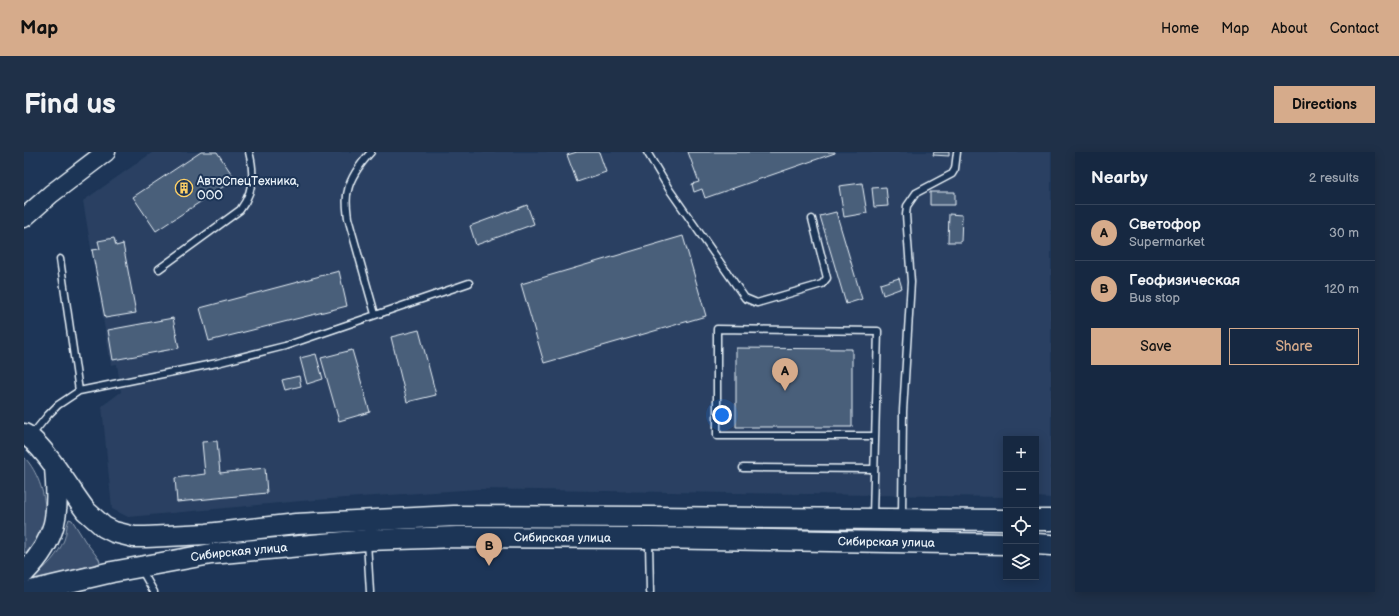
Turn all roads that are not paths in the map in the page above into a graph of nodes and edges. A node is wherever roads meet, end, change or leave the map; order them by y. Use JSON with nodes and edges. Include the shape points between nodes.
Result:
{"nodes":[{"id":1,"x":249,"y":152,"type":"edge"},
{"id":2,"x":371,"y":152,"type":"edge"},
{"id":3,"x":647,"y":152,"type":"edge"},
{"id":4,"x":956,"y":152,"type":"edge"},
{"id":5,"x":102,"y":153,"type":"edge"},
{"id":6,"x":24,"y":218,"type":"edge"},
{"id":7,"x":812,"y":219,"type":"dead end"},
{"id":8,"x":60,"y":259,"type":"dead end"},
{"id":9,"x":159,"y":269,"type":"dead end"},
{"id":10,"x":470,"y":283,"type":"dead end"},
{"id":11,"x":375,"y":314,"type":"junction"},
{"id":12,"x":79,"y":391,"type":"junction"},
{"id":13,"x":26,"y":434,"type":"edge"},
{"id":14,"x":875,"y":436,"type":"junction"},
{"id":15,"x":55,"y":468,"type":"junction"},
{"id":16,"x":743,"y":468,"type":"dead end"},
{"id":17,"x":874,"y":468,"type":"junction"},
{"id":18,"x":873,"y":519,"type":"junction"},
{"id":19,"x":902,"y":519,"type":"junction"},
{"id":20,"x":1003,"y":520,"type":"edge"},
{"id":21,"x":1039,"y":520,"type":"edge"},
{"id":22,"x":1051,"y":520,"type":"edge"},
{"id":23,"x":649,"y":538,"type":"junction"},
{"id":24,"x":367,"y":540,"type":"junction"},
{"id":25,"x":1003,"y":544,"type":"edge"},
{"id":26,"x":1039,"y":544,"type":"edge"},
{"id":27,"x":1051,"y":545,"type":"edge"},
{"id":28,"x":140,"y":567,"type":"junction"},
{"id":29,"x":24,"y":573,"type":"edge"},
{"id":30,"x":27,"y":592,"type":"edge"},
{"id":31,"x":154,"y":592,"type":"edge"},
{"id":32,"x":370,"y":592,"type":"edge"},
{"id":33,"x":650,"y":592,"type":"edge"}],
"edges":[{"from":1,"to":9,"type":"lane","via":[[252,187],[247,201],[240,210]]},
{"from":2,"to":11,"type":"lane","via":[[363,161],[348,190],[346,204]]},
{"from":3,"to":7,"type":"lane","via":[[745,298],[757,303],[822,284],[827,278]]},
{"from":4,"to":19,"type":"lane","via":[[955,169],[952,174],[916,193],[907,206],[911,282],[903,411]]},
{"from":5,"to":6,"type":"main road"},
{"from":8,"to":12,"type":"lane"},
{"from":10,"to":11,"type":"lane"},
{"from":11,"to":12,"type":"lane","via":[[285,346],[217,363]]},
{"from":12,"to":13,"type":"lane","via":[[58,405]]},
{"from":13,"to":15,"type":"main road","name":"Сибирская улица"},
{"from":14,"to":14,"type":"lane","via":[[878,331],[717,329],[717,436]]},
{"from":14,"to":17,"type":"lane"},
{"from":15,"to":18,"type":"main road","name":"Сибирская улица","via":[[94,519],[114,532],[134,537],[207,534],[296,524],[454,516]]},
{"from":15,"to":29,"type":"main road","via":[[57,506],[52,535]]},
{"from":16,"to":17,"type":"lane"},
{"from":17,"to":18,"type":"lane"},
{"from":18,"to":19,"type":"main road","name":"Сибирская улица"},
{"from":19,"to":20,"type":"main road","name":"Сибирская улица"},
{"from":21,"to":22,"type":"main road"},
{"from":23,"to":24,"type":"main road","name":"Сибирская улица","via":[[457,537]]},
{"from":23,"to":25,"type":"main road","name":"Сибирская улица"},
{"from":23,"to":33,"type":"lane"},
{"from":24,"to":28,"type":"main road","name":"Сибирская улица","via":[[211,554]]},
{"from":24,"to":32,"type":"lane"},
{"from":26,"to":27,"type":"main road"},
{"from":28,"to":30,"type":"main road","name":"Сибирская улица"},
{"from":28,"to":31,"type":"lane"}]}
